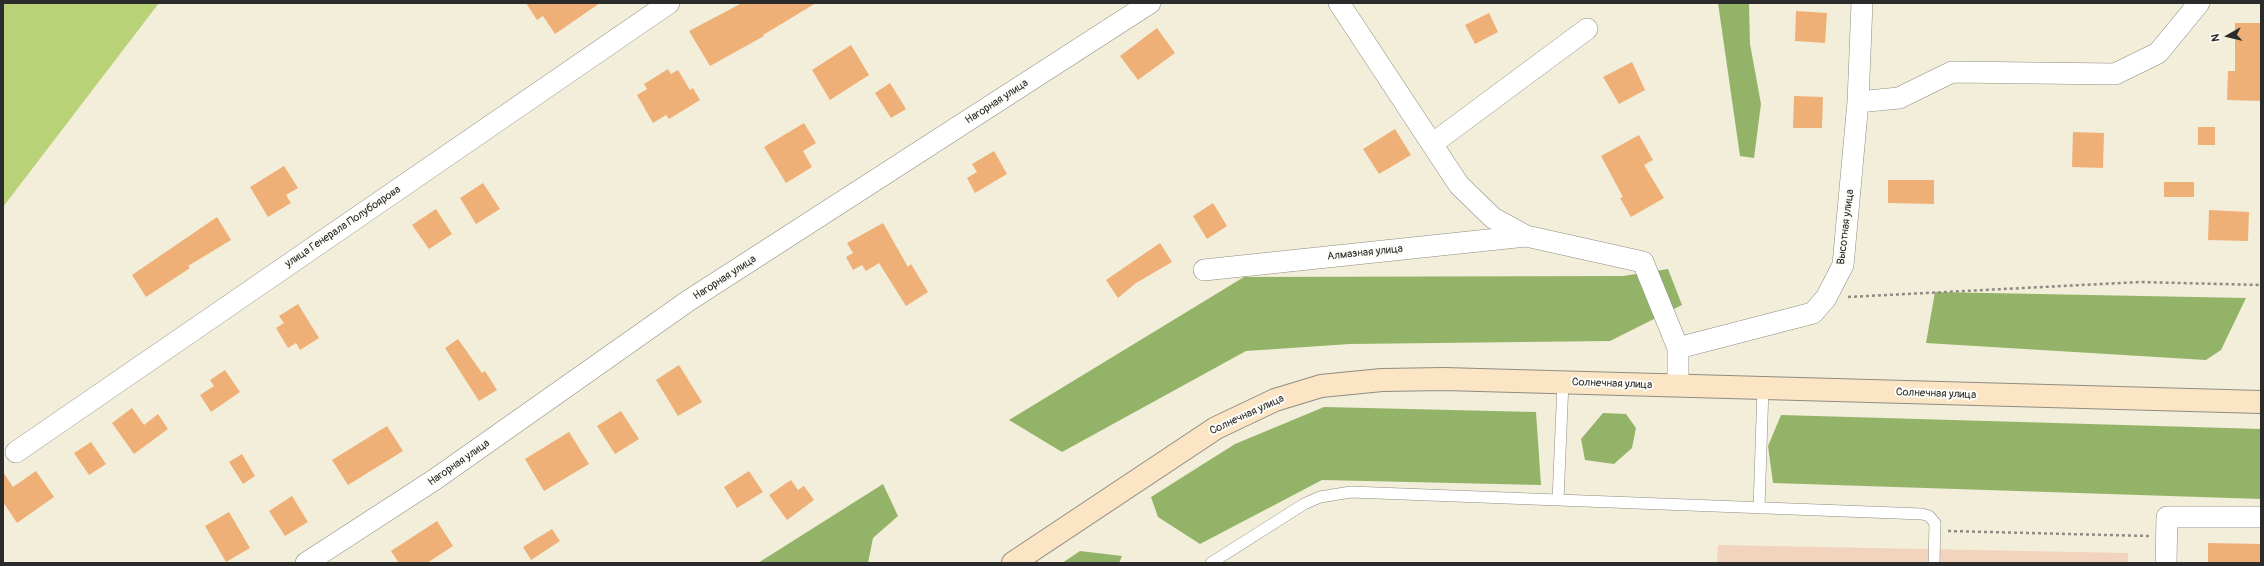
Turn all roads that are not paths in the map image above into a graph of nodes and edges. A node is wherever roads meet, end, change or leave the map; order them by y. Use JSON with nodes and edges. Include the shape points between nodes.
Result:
{"nodes":[{"id":1,"x":669,"y":3,"type":"edge"},
{"id":2,"x":1150,"y":3,"type":"edge"},
{"id":3,"x":1339,"y":3,"type":"edge"},
{"id":4,"x":1862,"y":3,"type":"edge"},
{"id":5,"x":2199,"y":3,"type":"edge"},
{"id":6,"x":1587,"y":29,"type":"dead end"},
{"id":7,"x":1858,"y":102,"type":"junction"},
{"id":8,"x":1432,"y":144,"type":"junction"},
{"id":9,"x":1526,"y":236,"type":"junction"},
{"id":10,"x":1204,"y":270,"type":"dead end"},
{"id":11,"x":1678,"y":348,"type":"junction"},
{"id":12,"x":1562,"y":382,"type":"junction"},
{"id":13,"x":1678,"y":385,"type":"junction"},
{"id":14,"x":1763,"y":388,"type":"junction"},
{"id":15,"x":2261,"y":402,"type":"edge"},
{"id":16,"x":16,"y":452,"type":"dead end"},
{"id":17,"x":1558,"y":500,"type":"junction"},
{"id":18,"x":1759,"y":508,"type":"junction"},
{"id":19,"x":2261,"y":517,"type":"edge"},
{"id":20,"x":306,"y":563,"type":"edge"},
{"id":21,"x":1013,"y":563,"type":"edge"},
{"id":22,"x":1211,"y":563,"type":"edge"},
{"id":23,"x":1934,"y":563,"type":"edge"},
{"id":24,"x":2166,"y":563,"type":"edge"}],
"edges":[{"from":1,"to":16,"type":"street","name":"улица Генерала Полубоярова"},
{"from":2,"to":20,"type":"street","name":"Нагорная улица","via":[[688,301],[434,480]]},
{"from":3,"to":8,"type":"street"},
{"from":4,"to":7,"type":"street","name":"Высотная улица"},
{"from":5,"to":7,"type":"street","via":[[2158,53],[2115,74],[1952,72],[1899,98]]},
{"from":6,"to":8,"type":"street"},
{"from":7,"to":11,"type":"street","name":"Высотная улица","via":[[1843,264],[1826,298],[1812,313]]},
{"from":8,"to":9,"type":"street","via":[[1459,185],[1493,218]]},
{"from":9,"to":10,"type":"street","name":"Алмазная улица"},
{"from":9,"to":11,"type":"street","via":[[1643,262]]},
{"from":11,"to":13,"type":"street"},
{"from":12,"to":13,"type":"street","name":"Солнечная улица"},
{"from":12,"to":17,"type":"lane"},
{"from":12,"to":21,"type":"street","name":"Солнечная улица","via":[[1382,380],[1321,386],[1275,400],[1216,428]]},
{"from":13,"to":14,"type":"street","name":"Солнечная улица"},
{"from":14,"to":15,"type":"street","name":"Солнечная улица"},
{"from":14,"to":18,"type":"lane"},
{"from":17,"to":18,"type":"lane"},
{"from":17,"to":22,"type":"lane","via":[[1334,493],[1304,504]]},
{"from":18,"to":23,"type":"lane","via":[[1929,516],[1935,524]]},
{"from":19,"to":24,"type":"street","via":[[2167,517]]}]}
